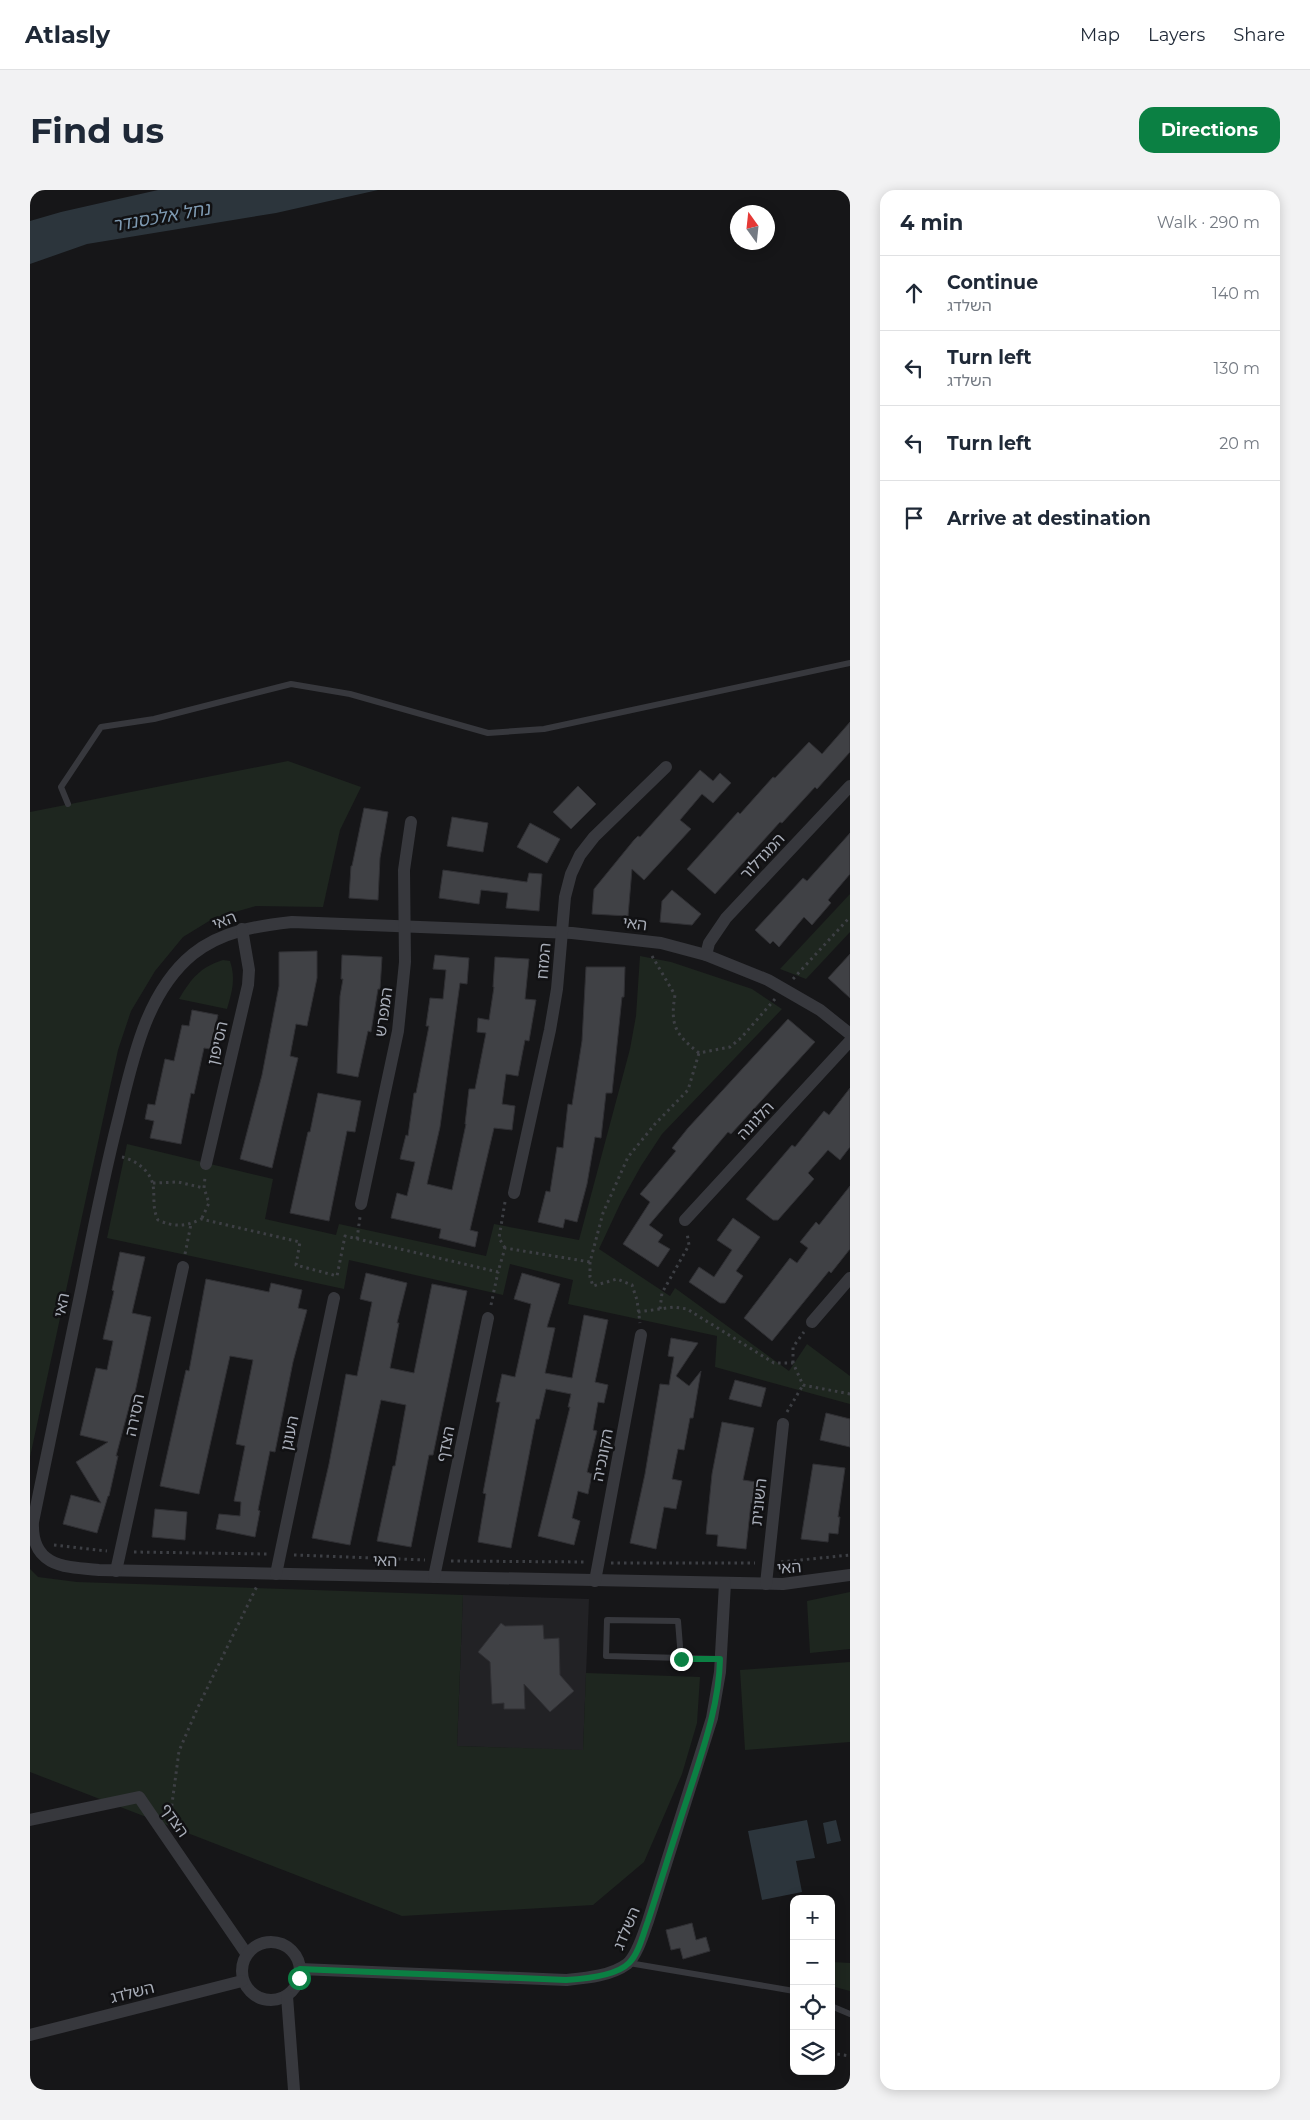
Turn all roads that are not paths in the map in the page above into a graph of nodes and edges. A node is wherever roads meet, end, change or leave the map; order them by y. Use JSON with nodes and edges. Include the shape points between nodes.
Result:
{"nodes":[{"id":1,"x":850,"y":663,"type":"edge"},
{"id":2,"x":666,"y":767,"type":"dead end"},
{"id":3,"x":850,"y":786,"type":"edge"},
{"id":4,"x":68,"y":804,"type":"dead end"},
{"id":5,"x":411,"y":822,"type":"dead end"},
{"id":6,"x":405,"y":926,"type":"junction"},
{"id":7,"x":242,"y":929,"type":"junction"},
{"id":8,"x":562,"y":933,"type":"junction"},
{"id":9,"x":706,"y":955,"type":"junction"},
{"id":10,"x":850,"y":1034,"type":"edge"},
{"id":11,"x":850,"y":1041,"type":"edge"},
{"id":12,"x":206,"y":1164,"type":"road end"},
{"id":13,"x":514,"y":1193,"type":"road end"},
{"id":14,"x":361,"y":1204,"type":"road end"},
{"id":15,"x":685,"y":1220,"type":"road end"},
{"id":16,"x":183,"y":1267,"type":"road end"},
{"id":17,"x":850,"y":1278,"type":"edge"},
{"id":18,"x":334,"y":1298,"type":"dead end"},
{"id":19,"x":488,"y":1318,"type":"road end"},
{"id":20,"x":812,"y":1322,"type":"road end"},
{"id":21,"x":641,"y":1335,"type":"road end"},
{"id":22,"x":783,"y":1424,"type":"road end"},
{"id":23,"x":116,"y":1571,"type":"junction"},
{"id":24,"x":269,"y":1574,"type":"junction"},
{"id":25,"x":850,"y":1575,"type":"edge"},
{"id":26,"x":434,"y":1578,"type":"junction"},
{"id":27,"x":594,"y":1581,"type":"junction"},
{"id":28,"x":725,"y":1583,"type":"junction"},
{"id":29,"x":766,"y":1584,"type":"junction"},
{"id":30,"x":681,"y":1659,"type":"junction"},
{"id":31,"x":720,"y":1659,"type":"junction"},
{"id":32,"x":30,"y":1820,"type":"edge"},
{"id":33,"x":246,"y":1953,"type":"junction"},
{"id":34,"x":629,"y":1963,"type":"junction"},
{"id":35,"x":300,"y":1969,"type":"junction"},
{"id":36,"x":242,"y":1981,"type":"junction"},
{"id":37,"x":790,"y":1990,"type":"edge"},
{"id":38,"x":287,"y":1996,"type":"junction"},
{"id":39,"x":835,"y":2008,"type":"edge"},
{"id":40,"x":850,"y":2014,"type":"edge"},
{"id":41,"x":30,"y":2035,"type":"edge"},
{"id":42,"x":294,"y":2090,"type":"edge"}],
"edges":[{"from":1,"to":4,"type":"lane","via":[[553,727],[488,733],[350,694],[291,684],[154,720],[101,727],[61,787]]},
{"from":2,"to":8,"type":"street","name":"המזח","via":[[594,837],[580,855],[565,897]]},
{"from":3,"to":9,"type":"street","name":"המגדלור","via":[[726,918],[709,943]]},
{"from":5,"to":6,"type":"street","name":"המפרש","via":[[404,870]]},
{"from":6,"to":7,"type":"street","name":"האי","via":[[292,922]]},
{"from":6,"to":8,"type":"street","name":"האי"},
{"from":6,"to":14,"type":"street","name":"המפרש","via":[[404,985],[398,1031]]},
{"from":7,"to":12,"type":"street","name":"הסיפון","via":[[249,970],[248,984]]},
{"from":7,"to":23,"type":"street","name":"האי","via":[[220,937],[192,955],[163,990],[138,1042],[109,1154],[33,1522],[36,1546],[52,1562],[64,1567]]},
{"from":8,"to":9,"type":"street","name":"האי","via":[[643,941]]},
{"from":8,"to":13,"type":"street","name":"המזח","via":[[550,1030]]},
{"from":9,"to":10,"type":"street","name":"האי","via":[[784,988],[820,1010]]},
{"from":11,"to":15,"type":"street","name":"הלגונה"},
{"from":16,"to":23,"type":"street","name":"הסירה"},
{"from":17,"to":20,"type":"street"},
{"from":18,"to":24,"type":"street","name":"העוגן"},
{"from":19,"to":26,"type":"street","name":"הצדף"},
{"from":21,"to":27,"type":"street","name":"הקונכיה"},
{"from":22,"to":29,"type":"street","name":"השונית"},
{"from":23,"to":24,"type":"street","name":"האי"},
{"from":24,"to":26,"type":"street","name":"האי"},
{"from":25,"to":29,"type":"street","name":"האי","via":[[791,1584]]},
{"from":26,"to":27,"type":"street","name":"האי"},
{"from":27,"to":28,"type":"street","name":"האי"},
{"from":28,"to":29,"type":"street","name":"האי"},
{"from":28,"to":31,"type":"street","name":"השלדג"},
{"from":30,"to":30,"type":"lane","via":[[678,1621],[607,1620],[606,1656]]},
{"from":30,"to":31,"type":"lane"},
{"from":31,"to":34,"type":"street","name":"השלדג","via":[[712,1718],[700,1760],[648,1921]]},
{"from":32,"to":33,"type":"street","name":"הצדף","via":[[139,1797]]},
{"from":33,"to":35,"type":"street","via":[[262,1942],[273,1941],[292,1950]]},
{"from":33,"to":36,"type":"street","via":[[241,1967]]},
{"from":34,"to":35,"type":"street","name":"השלדג","via":[[590,1978],[566,1980]]},
{"from":34,"to":37,"type":"lane"},
{"from":35,"to":38,"type":"street","via":[[294,1989]]},
{"from":36,"to":38,"type":"street","via":[[247,1990],[259,1998],[269,2000]]},
{"from":36,"to":41,"type":"street","name":"השלדג"},
{"from":38,"to":42,"type":"street"},
{"from":39,"to":40,"type":"lane"}]}
